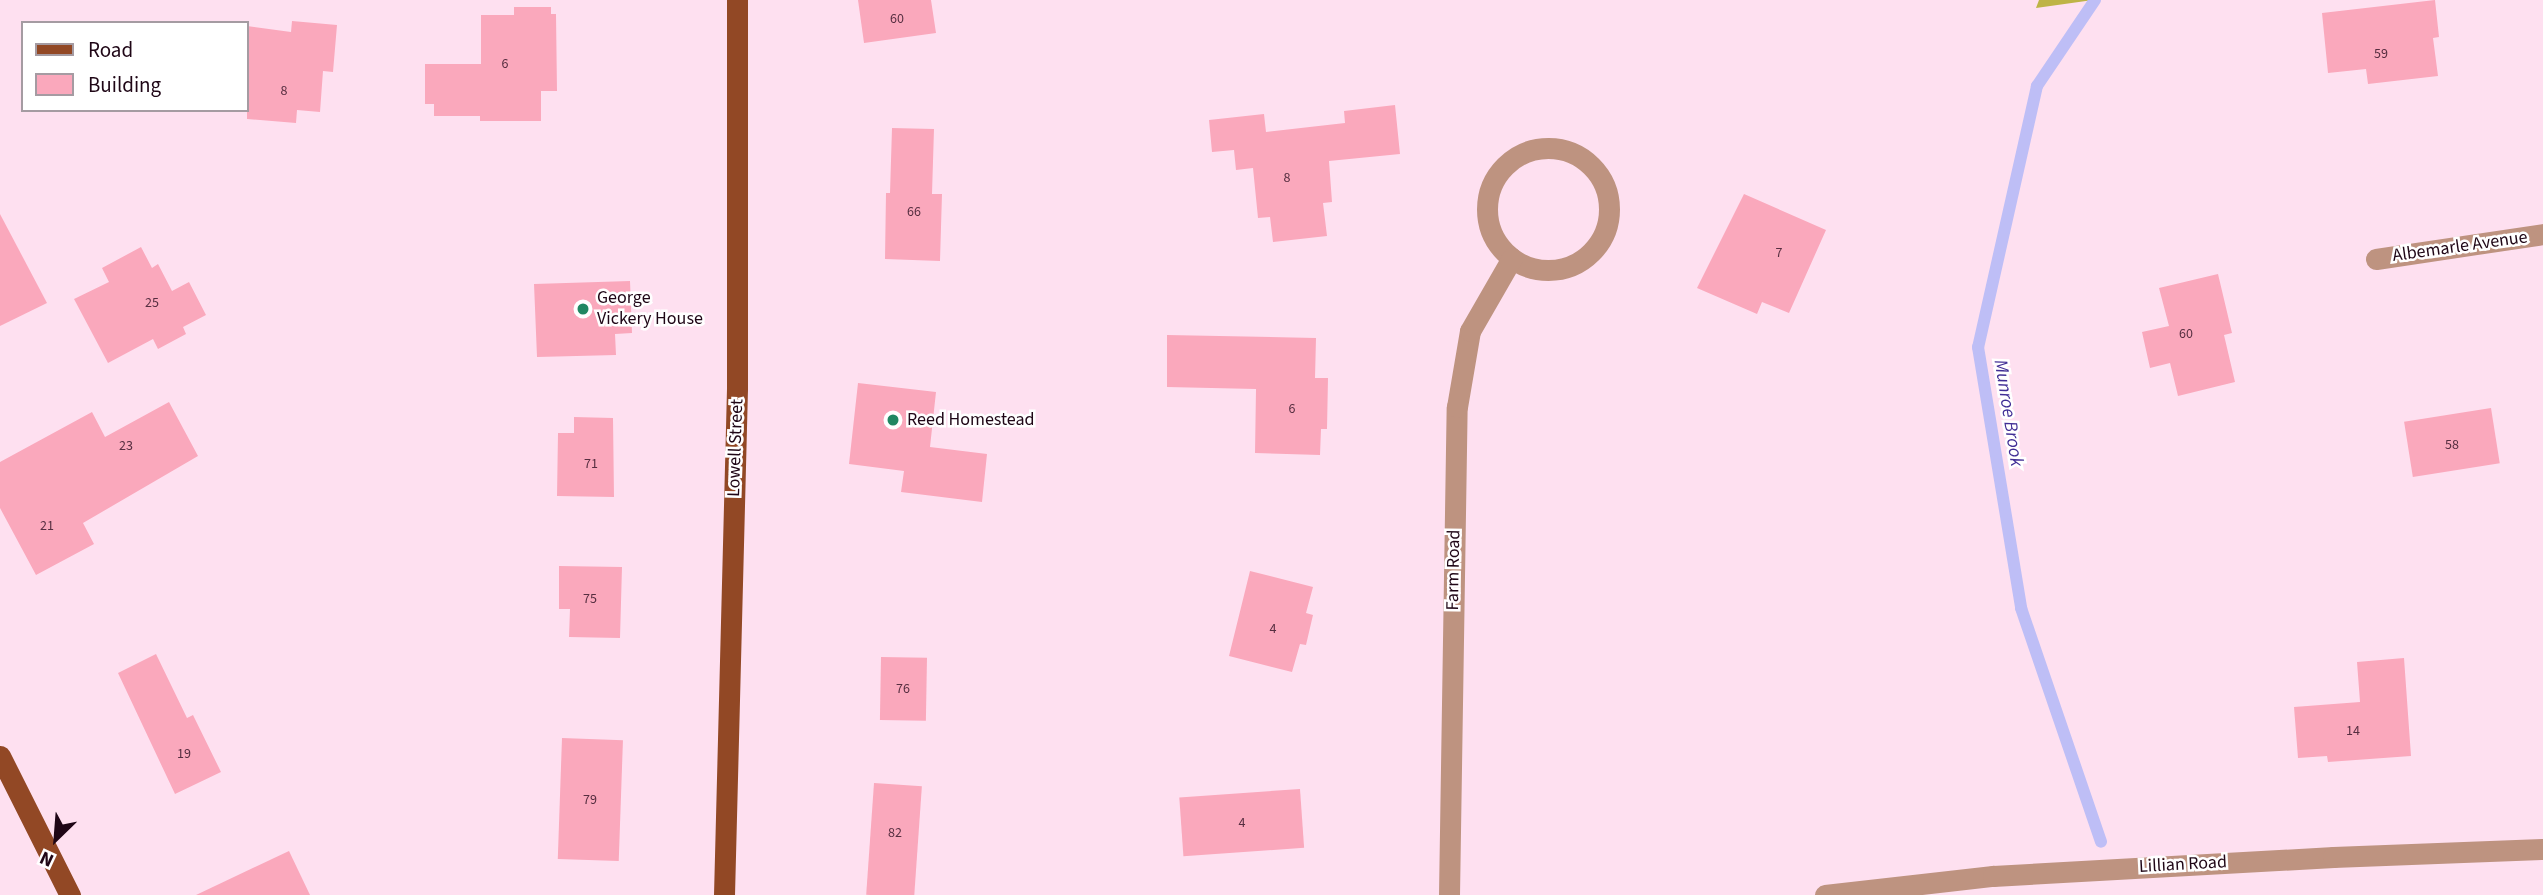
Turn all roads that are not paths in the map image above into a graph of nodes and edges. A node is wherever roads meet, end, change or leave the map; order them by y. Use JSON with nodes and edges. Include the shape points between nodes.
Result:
{"nodes":[{"id":1,"x":737,"y":0,"type":"edge"},
{"id":2,"x":2543,"y":234,"type":"edge"},
{"id":3,"x":1512,"y":258,"type":"junction"},
{"id":4,"x":2376,"y":259,"type":"dead end"},
{"id":5,"x":0,"y":757,"type":"edge"},
{"id":6,"x":2543,"y":849,"type":"edge"},
{"id":7,"x":70,"y":895,"type":"edge"},
{"id":8,"x":724,"y":895,"type":"edge"},
{"id":9,"x":1449,"y":895,"type":"edge"},
{"id":10,"x":1825,"y":895,"type":"edge"}],
"edges":[{"from":1,"to":8,"type":"main road","name":"Lowell Street","via":[[737,388]]},
{"from":2,"to":4,"type":"street","name":"Albemarle Avenue"},
{"from":3,"to":3,"type":"street","via":[[1495,239],[1487,215],[1496,177],[1514,159],[1538,149],[1564,150],[1587,162],[1603,181],[1609,205],[1606,230],[1593,252],[1572,266],[1548,270]]},
{"from":3,"to":9,"type":"street","name":"Farm Road","via":[[1471,331],[1458,397]]},
{"from":5,"to":7,"type":"main road"},
{"from":6,"to":10,"type":"street","name":"Lillian Road","via":[[1993,876]]}]}
